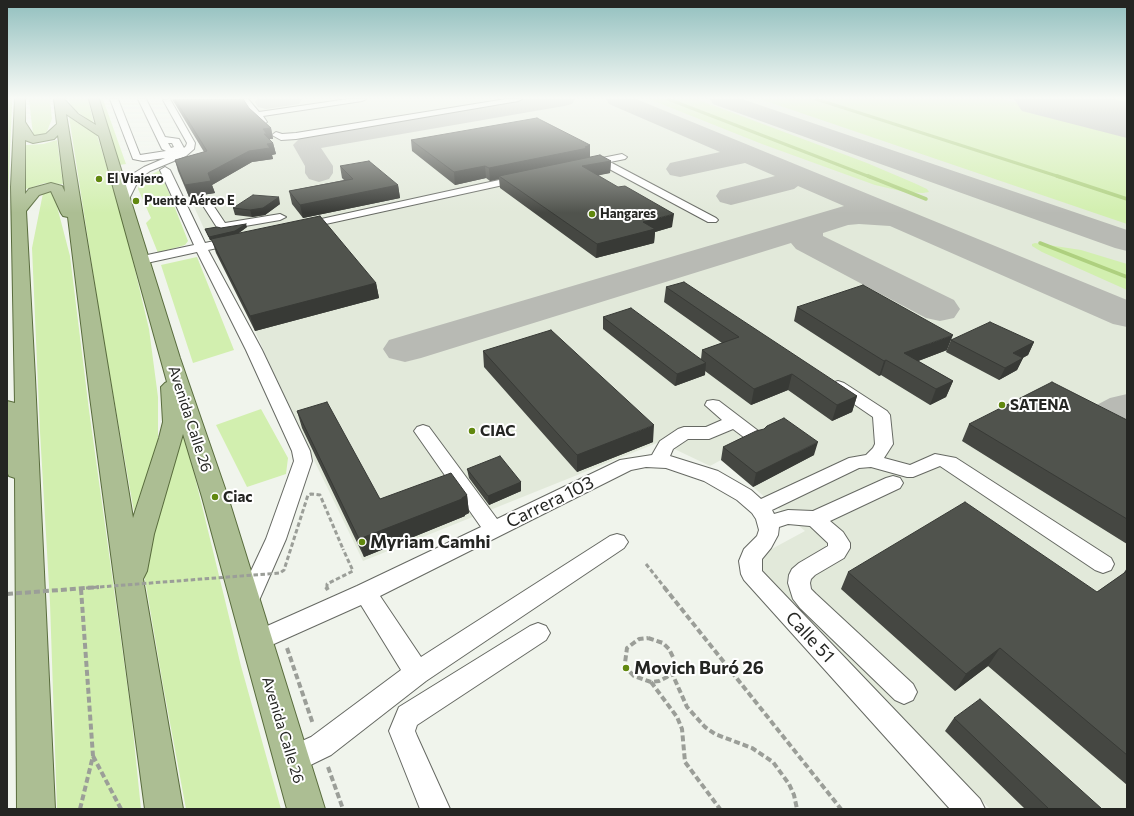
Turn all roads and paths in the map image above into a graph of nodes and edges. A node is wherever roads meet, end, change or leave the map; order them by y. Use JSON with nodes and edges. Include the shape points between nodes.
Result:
{"nodes":[{"id":1,"x":20,"y":137,"type":"edge"},
{"id":2,"x":28,"y":137,"type":"edge"},
{"id":3,"x":50,"y":137,"type":"edge"},
{"id":4,"x":65,"y":137,"type":"edge"},
{"id":5,"x":104,"y":137,"type":"edge"},
{"id":6,"x":128,"y":137,"type":"edge"},
{"id":7,"x":187,"y":137,"type":"edge"},
{"id":8,"x":189,"y":137,"type":"edge"},
{"id":9,"x":162,"y":139,"type":"joint"},
{"id":10,"x":179,"y":148,"type":"junction"},
{"id":11,"x":167,"y":150,"type":"dead end"},
{"id":12,"x":622,"y":157,"type":"dead end"},
{"id":13,"x":172,"y":159,"type":"junction"},
{"id":14,"x":193,"y":159,"type":"edge"},
{"id":15,"x":601,"y":161,"type":"junction"},
{"id":16,"x":180,"y":166,"type":"edge"},
{"id":17,"x":578,"y":166,"type":"edge"},
{"id":18,"x":165,"y":170,"type":"junction"},
{"id":19,"x":532,"y":176,"type":"edge"},
{"id":20,"x":123,"y":201,"type":"junction"},
{"id":21,"x":207,"y":204,"type":"dead end"},
{"id":22,"x":19,"y":210,"type":"junction"},
{"id":23,"x":280,"y":217,"type":"dead end"},
{"id":24,"x":712,"y":220,"type":"dead end"},
{"id":25,"x":292,"y":228,"type":"edge"},
{"id":26,"x":77,"y":233,"type":"junction"},
{"id":27,"x":248,"y":238,"type":"edge"},
{"id":28,"x":201,"y":248,"type":"junction"},
{"id":29,"x":142,"y":260,"type":"junction"},
{"id":30,"x":170,"y":358,"type":"junction"},
{"id":31,"x":826,"y":378,"type":"edge"},
{"id":32,"x":713,"y":405,"type":"dead end"},
{"id":33,"x":7,"y":408,"type":"edge"},
{"id":34,"x":734,"y":421,"type":"junction"},
{"id":35,"x":422,"y":431,"type":"dead end"},
{"id":36,"x":755,"y":437,"type":"edge"},
{"id":37,"x":658,"y":461,"type":"junction"},
{"id":38,"x":871,"y":461,"type":"junction"},
{"id":39,"x":893,"y":483,"type":"dead end"},
{"id":40,"x":28,"y":508,"type":"junction"},
{"id":41,"x":763,"y":516,"type":"junction"},
{"id":42,"x":815,"y":519,"type":"junction"},
{"id":43,"x":494,"y":529,"type":"junction"},
{"id":44,"x":617,"y":542,"type":"dead end"},
{"id":45,"x":646,"y":564,"type":"dead end"},
{"id":46,"x":1103,"y":564,"type":"dead end"},
{"id":47,"x":353,"y":570,"type":"dead end"},
{"id":48,"x":131,"y":588,"type":"junction"},
{"id":49,"x":81,"y":589,"type":"junction"},
{"id":50,"x":365,"y":593,"type":"junction"},
{"id":51,"x":7,"y":594,"type":"edge"},
{"id":52,"x":246,"y":605,"type":"junction"},
{"id":53,"x":538,"y":634,"type":"dead end"},
{"id":54,"x":269,"y":636,"type":"junction"},
{"id":55,"x":671,"y":671,"type":"junction"},
{"id":56,"x":417,"y":673,"type":"junction"},
{"id":57,"x":651,"y":682,"type":"junction"},
{"id":58,"x":904,"y":692,"type":"dead end"},
{"id":59,"x":321,"y":746,"type":"junction"},
{"id":60,"x":92,"y":756,"type":"junction"},
{"id":61,"x":292,"y":760,"type":"junction"},
{"id":62,"x":36,"y":809,"type":"edge"},
{"id":63,"x":80,"y":809,"type":"edge"},
{"id":64,"x":121,"y":809,"type":"edge"},
{"id":65,"x":164,"y":809,"type":"edge"},
{"id":66,"x":306,"y":809,"type":"edge"},
{"id":67,"x":343,"y":809,"type":"edge"},
{"id":68,"x":435,"y":809,"type":"edge"},
{"id":69,"x":720,"y":809,"type":"edge"},
{"id":70,"x":797,"y":809,"type":"edge"},
{"id":71,"x":841,"y":809,"type":"edge"},
{"id":72,"x":970,"y":809,"type":"edge"}],
"edges":[{"from":1,"to":22,"type":"main road"},
{"from":2,"to":3,"type":"main road","via":[[33,140]]},
{"from":4,"to":26,"type":"main road"},
{"from":5,"to":20,"type":"main road","name":"Avenida Calle 26"},
{"from":6,"to":10,"type":"street","via":[[135,156],[140,158],[155,157]]},
{"from":7,"to":10,"type":"street"},
{"from":8,"to":13,"type":"street","via":[[192,143],[188,151]]},
{"from":9,"to":10,"type":"street","via":[[176,141]]},
{"from":9,"to":11,"type":"street"},
{"from":10,"to":13,"type":"street"},
{"from":12,"to":15,"type":"street"},
{"from":13,"to":20,"type":"street","via":[[135,177]]},
{"from":14,"to":18,"type":"street"},
{"from":15,"to":17,"type":"street"},
{"from":15,"to":24,"type":"street"},
{"from":16,"to":18,"type":"street"},
{"from":18,"to":28,"type":"street"},
{"from":19,"to":25,"type":"street"},
{"from":20,"to":29,"type":"main road","name":"Avenida Calle 26"},
{"from":21,"to":23,"type":"street","via":[[222,227],[255,227]]},
{"from":22,"to":26,"type":"main road","via":[[34,192],[55,188]]},
{"from":22,"to":40,"type":"main road"},
{"from":26,"to":48,"type":"main road"},
{"from":27,"to":28,"type":"street"},
{"from":28,"to":29,"type":"street"},
{"from":28,"to":52,"type":"street","via":[[254,350],[301,450],[303,461],[276,540]]},
{"from":29,"to":30,"type":"main road","name":"Avenida Calle 26"},
{"from":30,"to":48,"type":"main road","via":[[173,427],[141,534]]},
{"from":30,"to":52,"type":"main road","name":"Avenida Calle 26","via":[[215,497]]},
{"from":31,"to":38,"type":"street","via":[[881,415],[884,444]]},
{"from":32,"to":34,"type":"street"},
{"from":33,"to":40,"type":"main road","via":[[8,428]]},
{"from":34,"to":36,"type":"street"},
{"from":34,"to":37,"type":"street","via":[[709,433],[684,433],[666,445]]},
{"from":35,"to":43,"type":"street"},
{"from":37,"to":41,"type":"street","name":"Carrera 103","via":[[711,476],[744,494]]},
{"from":37,"to":43,"type":"street","name":"Carrera 103","via":[[627,464]]},
{"from":38,"to":41,"type":"street","via":[[856,462]]},
{"from":38,"to":46,"type":"street","via":[[907,471],[935,460],[949,462]]},
{"from":39,"to":42,"type":"street"},
{"from":40,"to":62,"type":"main road"},
{"from":41,"to":42,"type":"street"},
{"from":41,"to":72,"type":"street","name":"Calle 51","via":[[768,535],[752,555],[752,574]]},
{"from":42,"to":58,"type":"street","via":[[836,538],[840,548],[800,575],[798,583],[801,592]]},
{"from":43,"to":50,"type":"street","name":"Carrera 103"},
{"from":44,"to":56,"type":"street"},
{"from":45,"to":71,"type":"path"},
{"from":47,"to":49,"type":"path","bridge":true,"via":[[320,495],[310,494],[283,572]]},
{"from":48,"to":65,"type":"main road"},
{"from":49,"to":51,"type":"path","bridge":true},
{"from":49,"to":60,"type":"path"},
{"from":50,"to":54,"type":"street","name":"Carrera 103"},
{"from":50,"to":56,"type":"street"},
{"from":52,"to":54,"type":"main road","name":"Avenida Calle 26"},
{"from":53,"to":68,"type":"street","via":[[408,716],[402,731],[404,738]]},
{"from":54,"to":59,"type":"path"},
{"from":54,"to":61,"type":"main road","name":"Avenida Calle 26"},
{"from":55,"to":57,"type":"path","via":[[660,681]]},
{"from":55,"to":57,"type":"path","via":[[674,664],[673,656],[664,643],[648,638],[633,643],[627,648],[625,655],[628,670],[634,676]]},
{"from":55,"to":70,"type":"path","via":[[687,708],[705,727],[752,748],[773,762],[789,784]]},
{"from":56,"to":59,"type":"street"},
{"from":57,"to":69,"type":"path","via":[[680,723],[685,746],[685,762]]},
{"from":59,"to":61,"type":"street"},
{"from":59,"to":67,"type":"path"},
{"from":60,"to":63,"type":"path"},
{"from":60,"to":64,"type":"path"},
{"from":61,"to":66,"type":"main road","name":"Avenida Calle 26"}]}
